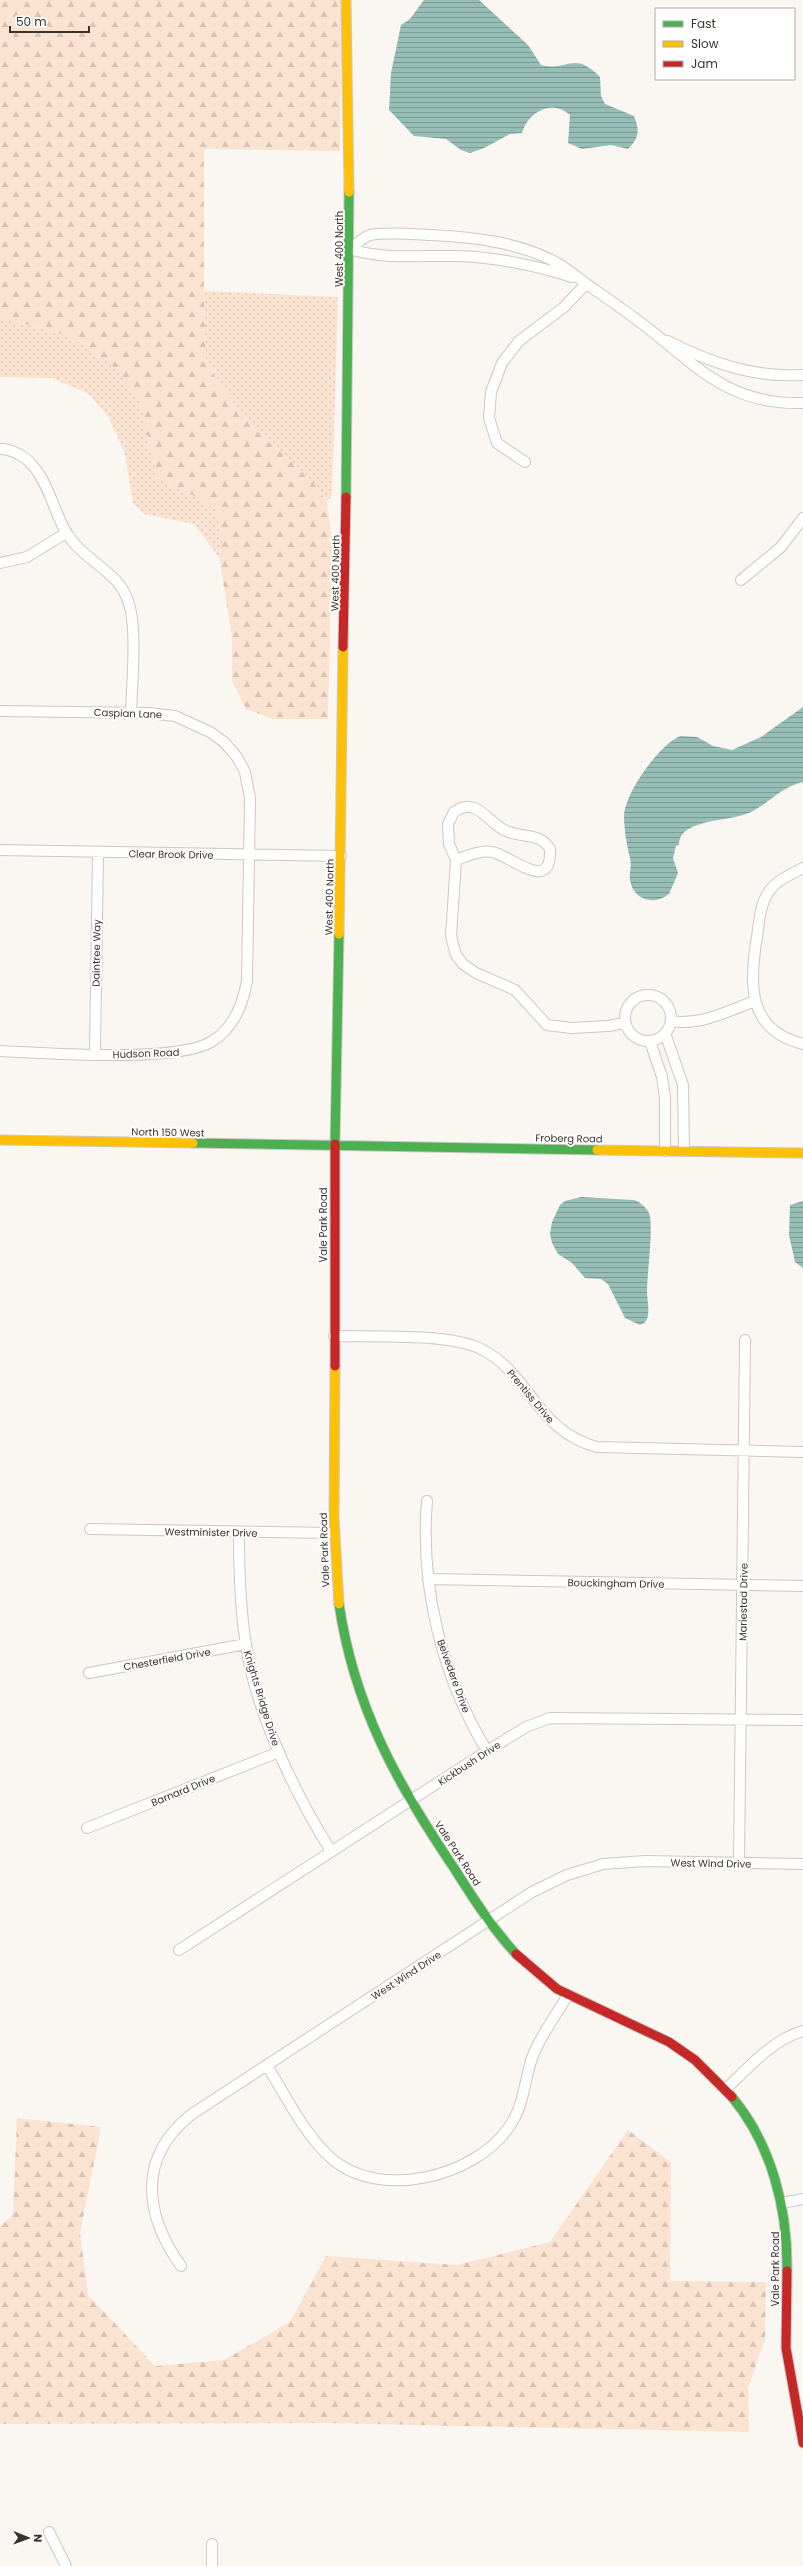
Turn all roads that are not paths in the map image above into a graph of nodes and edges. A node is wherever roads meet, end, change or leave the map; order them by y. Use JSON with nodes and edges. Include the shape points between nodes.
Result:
{"nodes":[{"id":1,"x":346,"y":0,"type":"edge"},
{"id":2,"x":350,"y":249,"type":"junction"},
{"id":3,"x":586,"y":284,"type":"junction"},
{"id":4,"x":654,"y":334,"type":"junction"},
{"id":5,"x":803,"y":375,"type":"edge"},
{"id":6,"x":803,"y":404,"type":"edge"},
{"id":7,"x":0,"y":449,"type":"edge"},
{"id":8,"x":525,"y":462,"type":"dead end"},
{"id":9,"x":803,"y":518,"type":"edge"},
{"id":10,"x":66,"y":533,"type":"junction"},
{"id":11,"x":0,"y":563,"type":"edge"},
{"id":12,"x":741,"y":580,"type":"dead end"},
{"id":13,"x":0,"y":711,"type":"edge"},
{"id":14,"x":131,"y":713,"type":"junction"},
{"id":15,"x":0,"y":850,"type":"edge"},
{"id":16,"x":98,"y":853,"type":"junction"},
{"id":17,"x":249,"y":855,"type":"junction"},
{"id":18,"x":341,"y":856,"type":"junction"},
{"id":19,"x":456,"y":860,"type":"junction"},
{"id":20,"x":803,"y":868,"type":"edge"},
{"id":21,"x":755,"y":1001,"type":"junction"},
{"id":22,"x":671,"y":1021,"type":"junction"},
{"id":23,"x":625,"y":1023,"type":"junction"},
{"id":24,"x":665,"y":1033,"type":"junction"},
{"id":25,"x":650,"y":1041,"type":"junction"},
{"id":26,"x":803,"y":1044,"type":"edge"},
{"id":27,"x":0,"y":1051,"type":"edge"},
{"id":28,"x":95,"y":1054,"type":"junction"},
{"id":29,"x":0,"y":1140,"type":"edge"},
{"id":30,"x":335,"y":1146,"type":"junction"},
{"id":31,"x":665,"y":1151,"type":"junction"},
{"id":32,"x":684,"y":1151,"type":"junction"},
{"id":33,"x":803,"y":1153,"type":"edge"},
{"id":34,"x":334,"y":1336,"type":"junction"},
{"id":35,"x":745,"y":1340,"type":"dead end"},
{"id":36,"x":744,"y":1450,"type":"junction"},
{"id":37,"x":803,"y":1452,"type":"edge"},
{"id":38,"x":427,"y":1501,"type":"dead end"},
{"id":39,"x":90,"y":1529,"type":"dead end"},
{"id":40,"x":239,"y":1533,"type":"junction"},
{"id":41,"x":332,"y":1533,"type":"junction"},
{"id":42,"x":428,"y":1579,"type":"junction"},
{"id":43,"x":743,"y":1585,"type":"junction"},
{"id":44,"x":803,"y":1586,"type":"edge"},
{"id":45,"x":246,"y":1644,"type":"junction"},
{"id":46,"x":89,"y":1673,"type":"dead end"},
{"id":47,"x":741,"y":1719,"type":"junction"},
{"id":48,"x":803,"y":1720,"type":"edge"},
{"id":49,"x":487,"y":1751,"type":"junction"},
{"id":50,"x":279,"y":1752,"type":"junction"},
{"id":51,"x":411,"y":1800,"type":"junction"},
{"id":52,"x":87,"y":1828,"type":"dead end"},
{"id":53,"x":331,"y":1851,"type":"junction"},
{"id":54,"x":739,"y":1863,"type":"junction"},
{"id":55,"x":803,"y":1864,"type":"edge"},
{"id":56,"x":489,"y":1922,"type":"junction"},
{"id":57,"x":179,"y":1950,"type":"dead end"},
{"id":58,"x":568,"y":1995,"type":"junction"},
{"id":59,"x":803,"y":2031,"type":"edge"},
{"id":60,"x":267,"y":2066,"type":"junction"},
{"id":61,"x":726,"y":2089,"type":"junction"},
{"id":62,"x":803,"y":2199,"type":"edge"},
{"id":63,"x":782,"y":2203,"type":"junction"},
{"id":64,"x":181,"y":2266,"type":"dead end"},
{"id":65,"x":803,"y":2443,"type":"edge"},
{"id":66,"x":49,"y":2532,"type":"dead end"},
{"id":67,"x":212,"y":2544,"type":"dead end"},
{"id":68,"x":66,"y":2566,"type":"edge"},
{"id":69,"x":212,"y":2566,"type":"edge"}],
"edges":[{"from":1,"to":2,"type":"street","name":"West 400 North"},
{"from":2,"to":3,"type":"street","via":[[368,255],[457,256],[503,260],[554,272]]},
{"from":2,"to":3,"type":"street","via":[[369,235],[465,237],[502,243],[533,253],[558,264]]},
{"from":2,"to":18,"type":"street","name":"West 400 North"},
{"from":3,"to":4,"type":"street"},
{"from":3,"to":8,"type":"street","via":[[563,308],[519,341],[502,363],[491,392],[489,418],[497,443]]},
{"from":4,"to":5,"type":"street","via":[[692,353],[737,369],[763,374]]},
{"from":4,"to":6,"type":"street","via":[[697,370],[724,386],[748,396],[775,402]]},
{"from":7,"to":10,"type":"street","via":[[16,453],[35,468]]},
{"from":9,"to":12,"type":"street","via":[[782,547]]},
{"from":10,"to":11,"type":"street","via":[[27,557]]},
{"from":10,"to":14,"type":"street","via":[[118,581],[126,594],[132,618]]},
{"from":13,"to":14,"type":"street","name":"Caspian Lane"},
{"from":14,"to":17,"type":"street","name":"Caspian Lane","via":[[175,716],[194,723],[224,742],[237,757],[245,772],[250,798]]},
{"from":15,"to":16,"type":"street","name":"Clear Brook Drive"},
{"from":16,"to":17,"type":"street","name":"Clear Brook Drive"},
{"from":16,"to":28,"type":"street","name":"Daintree Way"},
{"from":17,"to":18,"type":"street","name":"Clear Brook Drive"},
{"from":17,"to":28,"type":"street","name":"Hudson Road","via":[[247,981],[244,1000],[226,1029],[212,1041],[196,1049],[178,1052]]},
{"from":18,"to":30,"type":"street","name":"West 400 North"},
{"from":19,"to":19,"type":"street","via":[[449,844],[448,824],[454,812],[467,806],[474,808],[496,827],[510,833],[538,837],[546,841],[550,849],[548,864],[543,869],[535,871],[528,871],[500,853],[481,852]]},
{"from":19,"to":23,"type":"street","via":[[451,936],[456,955],[463,964],[476,973],[515,990],[547,1025],[571,1028]]},
{"from":20,"to":21,"type":"street","via":[[777,882],[764,903],[752,971]]},
{"from":21,"to":22,"type":"street","via":[[704,1019]]},
{"from":21,"to":26,"type":"street","via":[[770,1026],[785,1038]]},
{"from":22,"to":23,"type":"street","via":[[670,1011],[665,1002],[654,995],[646,994],[628,1004],[624,1015]]},
{"from":22,"to":24,"type":"street"},
{"from":23,"to":25,"type":"street","via":[[637,1039]]},
{"from":24,"to":25,"type":"street"},
{"from":24,"to":32,"type":"street","via":[[683,1085]]},
{"from":25,"to":31,"type":"street","via":[[662,1077],[665,1098]]},
{"from":27,"to":28,"type":"street","name":"Hudson Road"},
{"from":29,"to":30,"type":"street","name":"North 150 West"},
{"from":30,"to":31,"type":"street","name":"Froberg Road"},
{"from":30,"to":34,"type":"street","name":"Vale Park Road"},
{"from":31,"to":32,"type":"street","name":"Froberg Road"},
{"from":32,"to":33,"type":"street","name":"Froberg Road"},
{"from":34,"to":36,"type":"street","name":"Prentiss Drive","via":[[448,1340],[481,1348],[507,1367],[556,1426],[576,1439],[597,1447]]},
{"from":34,"to":41,"type":"street","name":"Vale Park Road"},
{"from":35,"to":36,"type":"street","name":"Mariestad Drive"},
{"from":36,"to":37,"type":"street","name":"Prentiss Drive"},
{"from":36,"to":43,"type":"street","name":"Mariestad Drive"},
{"from":38,"to":42,"type":"street","name":"Belvedere Drive"},
{"from":39,"to":40,"type":"street","name":"Westminister Drive"},
{"from":40,"to":41,"type":"street","name":"Westminister Drive"},
{"from":40,"to":45,"type":"street","name":"Knights Bridge Drive","via":[[239,1570]]},
{"from":41,"to":51,"type":"street","name":"Vale Park Road","via":[[337,1605],[352,1671],[374,1734]]},
{"from":42,"to":43,"type":"street","name":"Bouckingham Drive"},
{"from":42,"to":49,"type":"street","name":"Belvedere Drive","via":[[435,1620],[446,1660],[473,1725]]},
{"from":43,"to":44,"type":"street","name":"Bouckingham Drive"},
{"from":43,"to":47,"type":"street","name":"Mariestad Drive"},
{"from":45,"to":46,"type":"street","name":"Chesterfield Drive"},
{"from":45,"to":50,"type":"street","name":"Knights Bridge Drive","via":[[257,1688]]},
{"from":47,"to":48,"type":"street","name":"Kickbush Drive"},
{"from":47,"to":49,"type":"street","name":"Kickbush Drive","via":[[550,1718],[526,1727]]},
{"from":47,"to":54,"type":"street","name":"Mariestad Drive"},
{"from":49,"to":51,"type":"street","name":"Kickbush Drive"},
{"from":50,"to":52,"type":"street","name":"Barnard Drive"},
{"from":50,"to":53,"type":"street","name":"Knights Bridge Drive","via":[[308,1814]]},
{"from":51,"to":53,"type":"street","name":"Kickbush Drive"},
{"from":51,"to":56,"type":"street","name":"Vale Park Road"},
{"from":53,"to":57,"type":"street","name":"Kickbush Drive"},
{"from":54,"to":55,"type":"street","name":"West Wind Drive"},
{"from":54,"to":56,"type":"street","name":"West Wind Drive","via":[[645,1861],[603,1864],[567,1875],[532,1892]]},
{"from":56,"to":58,"type":"street","name":"Vale Park Road","via":[[527,1966]]},
{"from":56,"to":60,"type":"street","name":"West Wind Drive"},
{"from":58,"to":60,"type":"street","via":[[534,2054],[520,2106],[508,2128],[492,2147],[478,2156],[424,2178],[383,2179],[359,2173],[340,2164],[318,2144]]},
{"from":58,"to":61,"type":"street","name":"Vale Park Road","via":[[661,2036],[698,2062]]},
{"from":59,"to":61,"type":"street","via":[[766,2052]]},
{"from":60,"to":64,"type":"street","name":"West Wind Drive","via":[[192,2114],[175,2130],[162,2148],[154,2170],[152,2204],[161,2234]]},
{"from":61,"to":63,"type":"street","name":"Vale Park Road","via":[[760,2138],[773,2168]]},
{"from":62,"to":63,"type":"street"},
{"from":63,"to":65,"type":"street","name":"Vale Park Road","via":[[787,2251],[786,2346]]},
{"from":66,"to":68,"type":"street"},
{"from":67,"to":69,"type":"street"}]}
